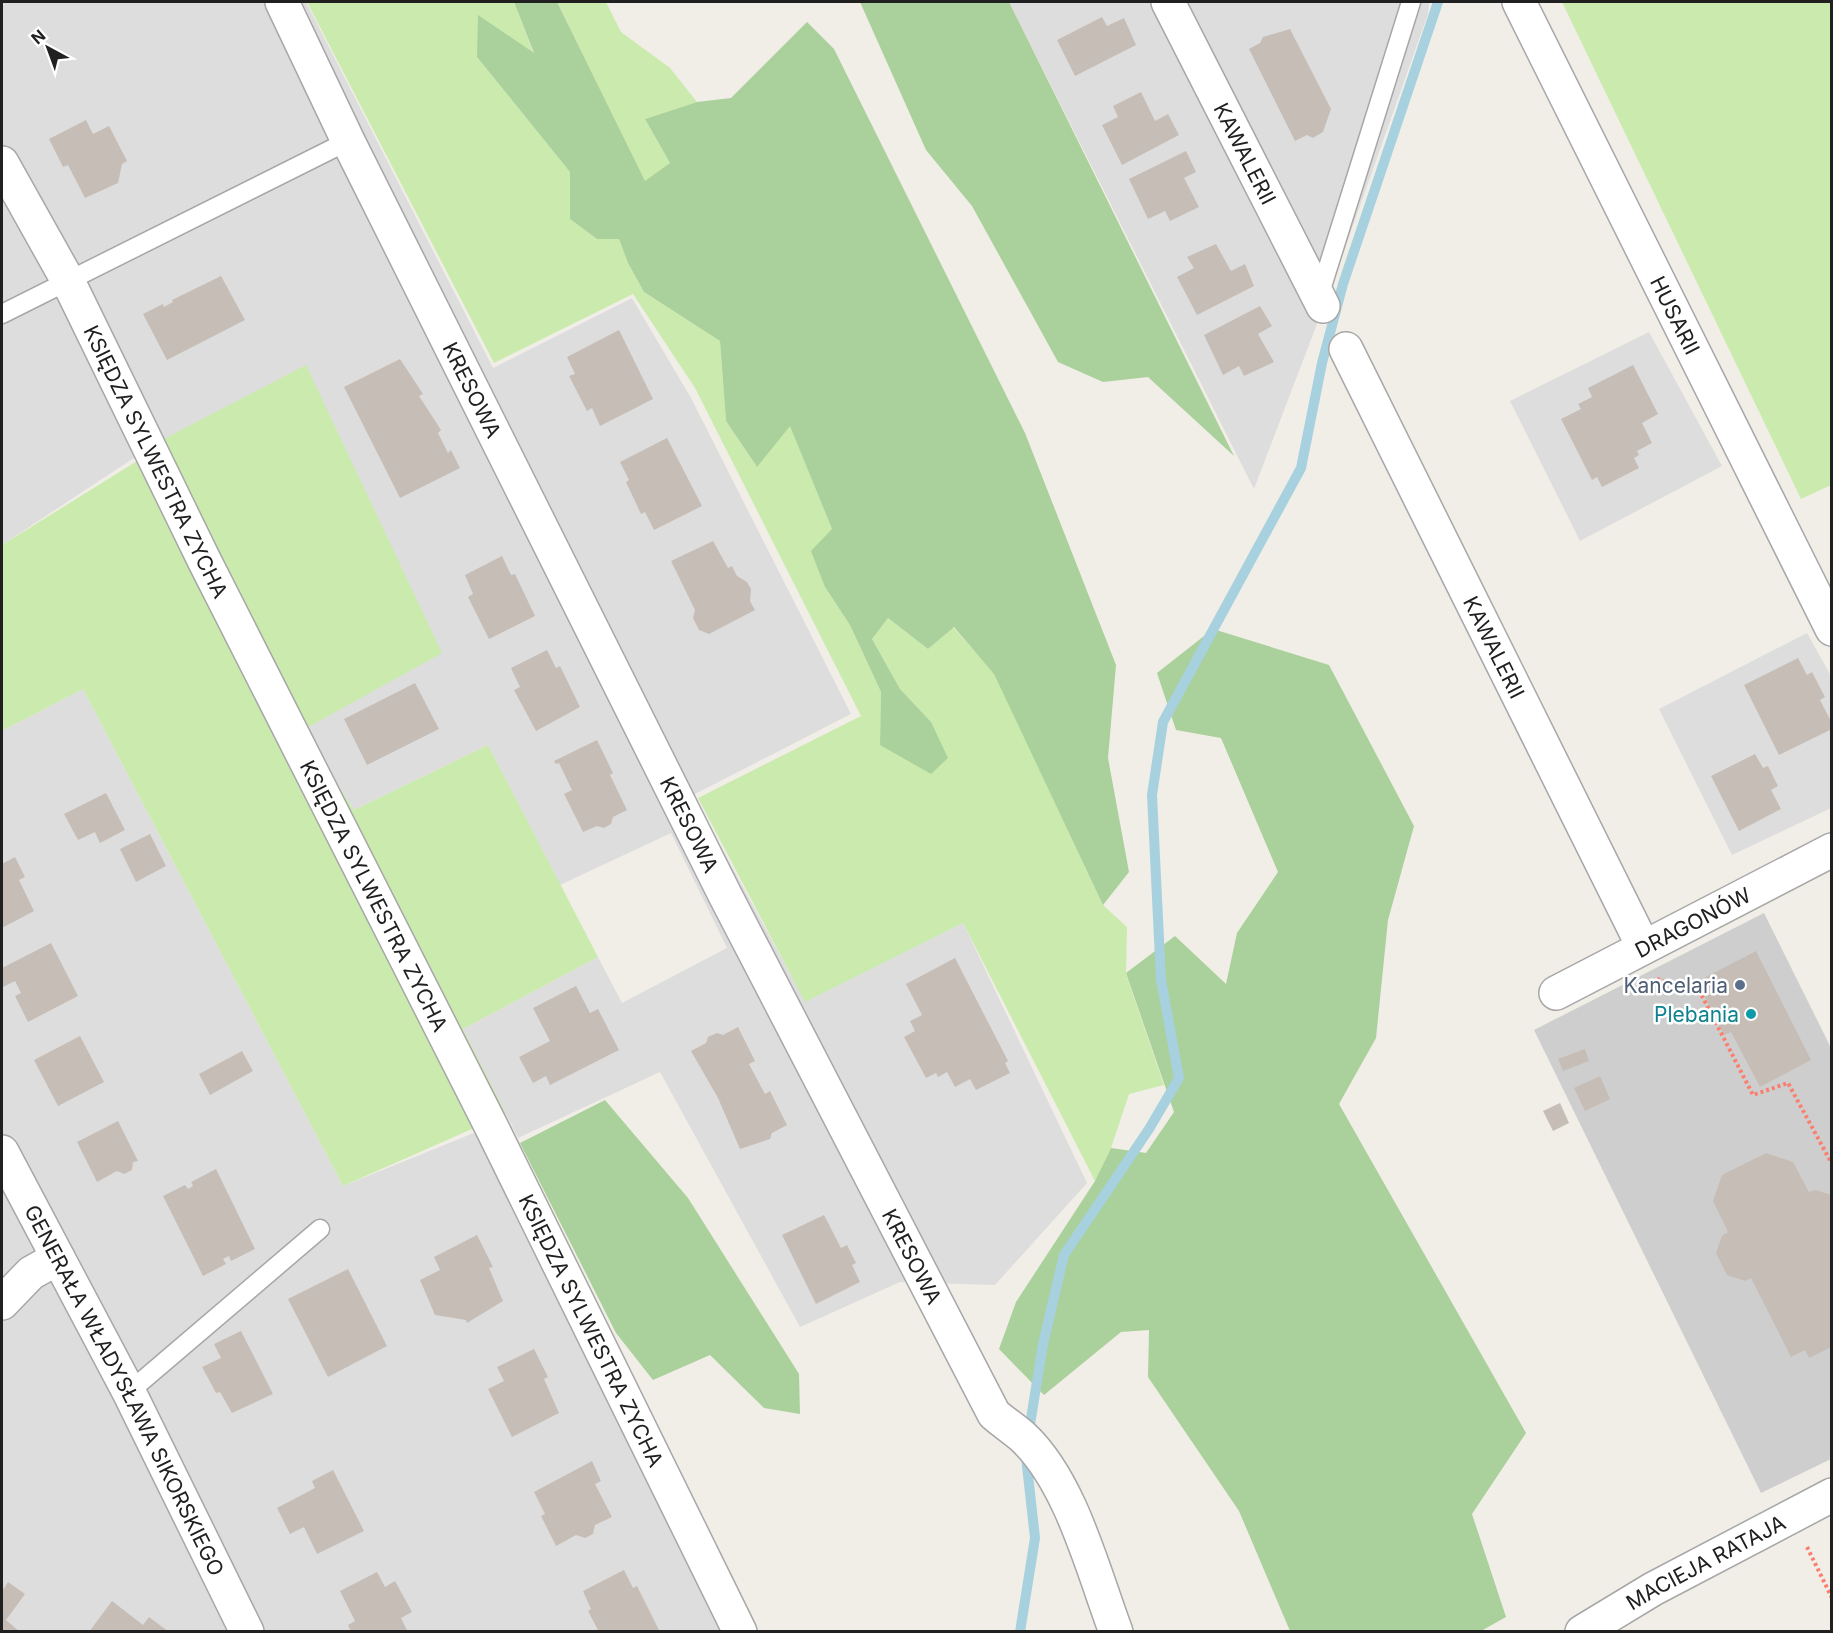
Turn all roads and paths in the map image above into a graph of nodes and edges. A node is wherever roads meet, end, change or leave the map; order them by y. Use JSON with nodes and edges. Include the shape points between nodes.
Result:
{"nodes":[{"id":1,"x":282,"y":2,"type":"edge"},
{"id":2,"x":1168,"y":2,"type":"edge"},
{"id":3,"x":1411,"y":2,"type":"edge"},
{"id":4,"x":1519,"y":2,"type":"edge"},
{"id":5,"x":348,"y":141,"type":"junction"},
{"id":6,"x":2,"y":164,"type":"edge"},
{"id":7,"x":68,"y":281,"type":"junction"},
{"id":8,"x":1320,"y":302,"type":"joint"},
{"id":9,"x":2,"y":314,"type":"edge"},
{"id":10,"x":1346,"y":349,"type":"dead end"},
{"id":11,"x":1832,"y":629,"type":"edge"},
{"id":12,"x":1832,"y":850,"type":"edge"},
{"id":13,"x":1643,"y":946,"type":"junction"},
{"id":14,"x":1652,"y":977,"type":"dead end"},
{"id":15,"x":1556,"y":993,"type":"dead end"},
{"id":16,"x":2,"y":1152,"type":"edge"},
{"id":17,"x":1832,"y":1164,"type":"edge"},
{"id":18,"x":320,"y":1229,"type":"dead end"},
{"id":19,"x":58,"y":1258,"type":"junction"},
{"id":20,"x":2,"y":1303,"type":"edge"},
{"id":21,"x":129,"y":1392,"type":"junction"},
{"id":22,"x":1832,"y":1495,"type":"edge"},
{"id":23,"x":1791,"y":1515,"type":"junction"},
{"id":24,"x":1832,"y":1598,"type":"edge"},
{"id":25,"x":247,"y":1632,"type":"edge"},
{"id":26,"x":740,"y":1632,"type":"edge"},
{"id":27,"x":1116,"y":1632,"type":"edge"},
{"id":28,"x":1582,"y":1632,"type":"edge"}],
"edges":[{"from":1,"to":5,"type":"street","name":"KRESOWA"},
{"from":2,"to":8,"type":"street","name":"KAWALERII"},
{"from":3,"to":8,"type":"lane"},
{"from":4,"to":11,"type":"street","name":"HUSARII"},
{"from":5,"to":7,"type":"lane"},
{"from":5,"to":27,"type":"street","name":"KRESOWA","via":[[724,896],[994,1414],[1024,1438],[1064,1497]]},
{"from":6,"to":7,"type":"street","name":"KSIĘDZA SYLWESTRA ZYCHA"},
{"from":7,"to":9,"type":"lane"},
{"from":7,"to":26,"type":"street","name":"KSIĘDZA SYLWESTRA ZYCHA"},
{"from":10,"to":13,"type":"street","name":"KAWALERII"},
{"from":12,"to":13,"type":"street","name":"DRAGONÓW"},
{"from":13,"to":15,"type":"street","name":"DRAGONÓW"},
{"from":14,"to":17,"type":"path","via":[[1701,994],[1753,1095],[1788,1083]]},
{"from":16,"to":19,"type":"street","name":"GENERAŁA WŁADYSŁAWA SIKORSKIEGO"},
{"from":18,"to":21,"type":"lane"},
{"from":19,"to":20,"type":"street","via":[[31,1273]]},
{"from":19,"to":21,"type":"street","name":"GENERAŁA WŁADYSŁAWA SIKORSKIEGO"},
{"from":21,"to":25,"type":"street","name":"GENERAŁA WŁADYSŁAWA SIKORSKIEGO"},
{"from":22,"to":23,"type":"street","name":"MACIEJA RATAJA"},
{"from":23,"to":24,"type":"path"},
{"from":23,"to":28,"type":"street","name":"MACIEJA RATAJA"}]}
